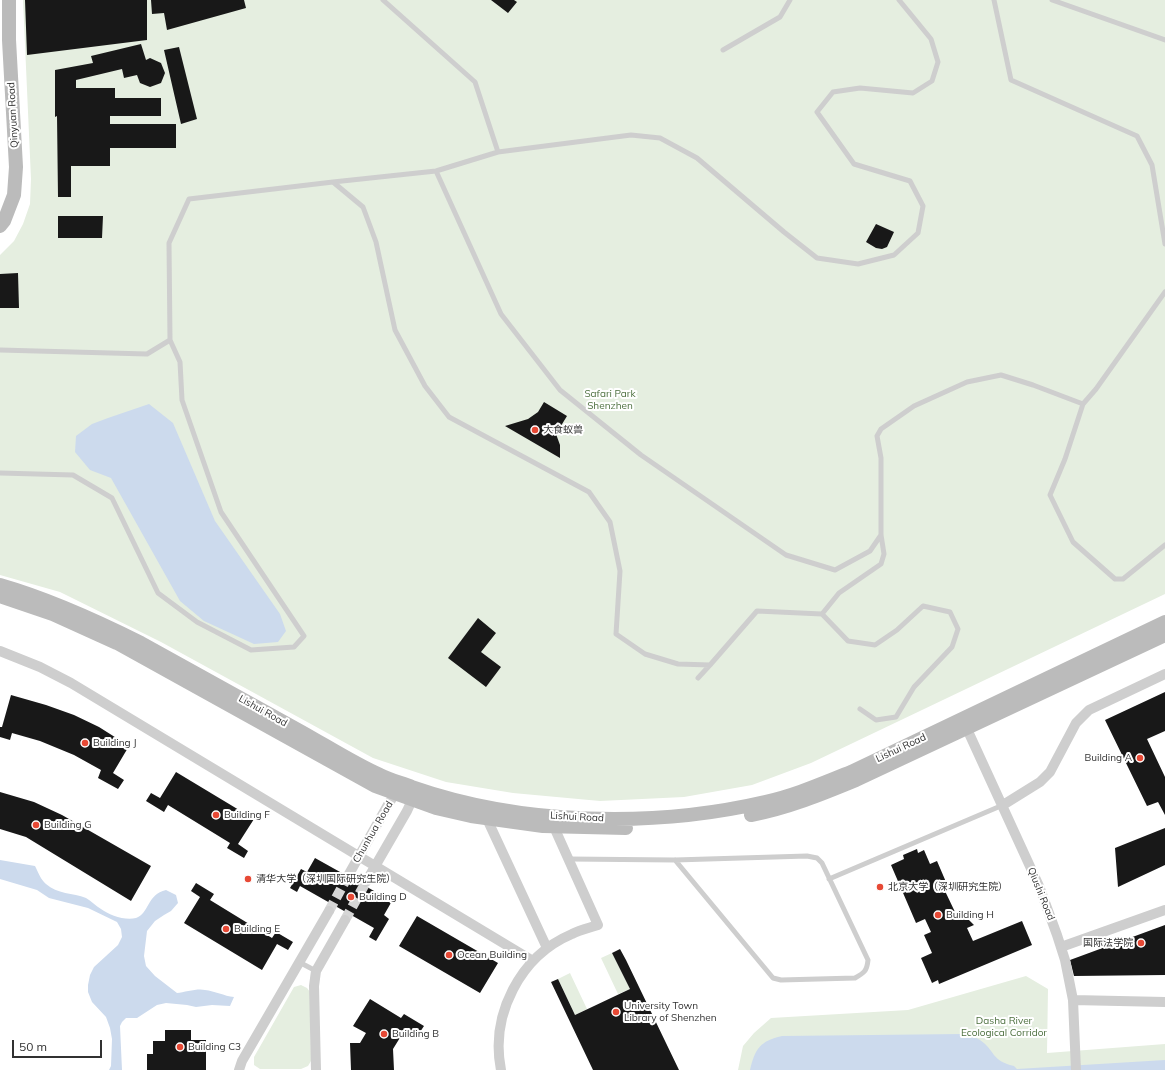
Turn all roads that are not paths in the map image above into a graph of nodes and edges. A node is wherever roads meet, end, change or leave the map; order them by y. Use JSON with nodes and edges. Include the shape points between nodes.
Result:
{"nodes":[{"id":1,"x":383,"y":0,"type":"edge"},
{"id":2,"x":790,"y":0,"type":"edge"},
{"id":3,"x":900,"y":0,"type":"edge"},
{"id":4,"x":994,"y":0,"type":"edge"},
{"id":5,"x":1052,"y":0,"type":"edge"},
{"id":6,"x":5,"y":4,"type":"edge"},
{"id":7,"x":1165,"y":40,"type":"edge"},
{"id":8,"x":723,"y":50,"type":"dead end"},
{"id":9,"x":498,"y":152,"type":"junction"},
{"id":10,"x":436,"y":170,"type":"junction"},
{"id":11,"x":333,"y":182,"type":"junction"},
{"id":12,"x":0,"y":226,"type":"edge"},
{"id":13,"x":1165,"y":244,"type":"edge"},
{"id":14,"x":1165,"y":292,"type":"edge"},
{"id":15,"x":170,"y":340,"type":"junction"},
{"id":16,"x":0,"y":350,"type":"edge"},
{"id":17,"x":1083,"y":404,"type":"junction"},
{"id":18,"x":0,"y":473,"type":"edge"},
{"id":19,"x":881,"y":535,"type":"junction"},
{"id":20,"x":1165,"y":546,"type":"edge"},
{"id":21,"x":0,"y":585,"type":"edge"},
{"id":22,"x":0,"y":596,"type":"edge"},
{"id":23,"x":822,"y":614,"type":"junction"},
{"id":24,"x":1165,"y":622,"type":"edge"},
{"id":25,"x":1165,"y":635,"type":"edge"},
{"id":26,"x":0,"y":651,"type":"edge"},
{"id":27,"x":710,"y":665,"type":"junction"},
{"id":28,"x":1165,"y":674,"type":"edge"},
{"id":29,"x":698,"y":678,"type":"dead end"},
{"id":30,"x":860,"y":709,"type":"dead end"},
{"id":31,"x":967,"y":728,"type":"junction"},
{"id":32,"x":408,"y":785,"type":"junction"},
{"id":33,"x":395,"y":794,"type":"junction"},
{"id":34,"x":412,"y":800,"type":"junction"},
{"id":35,"x":1002,"y":805,"type":"junction"},
{"id":36,"x":487,"y":819,"type":"junction"},
{"id":37,"x":554,"y":827,"type":"junction"},
{"id":38,"x":359,"y":857,"type":"junction"},
{"id":39,"x":568,"y":859,"type":"junction"},
{"id":40,"x":675,"y":860,"type":"junction"},
{"id":41,"x":375,"y":867,"type":"junction"},
{"id":42,"x":349,"y":874,"type":"tunnel mouth"},
{"id":43,"x":829,"y":879,"type":"junction"},
{"id":44,"x":366,"y":882,"type":"tunnel mouth"},
{"id":45,"x":1165,"y":910,"type":"edge"},
{"id":46,"x":328,"y":911,"type":"tunnel mouth"},
{"id":47,"x":345,"y":920,"type":"tunnel mouth"},
{"id":48,"x":1061,"y":947,"type":"junction"},
{"id":49,"x":547,"y":948,"type":"junction"},
{"id":50,"x":533,"y":961,"type":"junction"},
{"id":51,"x":299,"y":962,"type":"junction"},
{"id":52,"x":316,"y":971,"type":"junction"},
{"id":53,"x":1073,"y":1000,"type":"junction"},
{"id":54,"x":1165,"y":1002,"type":"edge"},
{"id":55,"x":239,"y":1070,"type":"edge"},
{"id":56,"x":316,"y":1070,"type":"edge"},
{"id":57,"x":501,"y":1070,"type":"edge"},
{"id":58,"x":1076,"y":1070,"type":"edge"}],
"edges":[{"from":1,"to":9,"type":"lane","via":[[475,82]]},
{"from":2,"to":8,"type":"lane","via":[[780,17]]},
{"from":3,"to":9,"type":"lane","via":[[931,39],[938,62],[932,81],[913,93],[860,88],[832,92],[817,112],[854,164],[910,182],[923,206],[918,233],[894,255],[858,264],[817,258],[697,158],[660,138],[631,135]]},
{"from":4,"to":13,"type":"lane","via":[[1011,80],[1137,136],[1152,165]]},
{"from":5,"to":7,"type":"lane"},
{"from":6,"to":12,"type":"main road","name":"Qinyuan Road","via":[[16,167],[14,195]]},
{"from":9,"to":10,"type":"lane"},
{"from":10,"to":11,"type":"lane"},
{"from":10,"to":19,"type":"lane","via":[[501,314],[560,390],[641,455],[786,555],[835,570],[870,551]]},
{"from":11,"to":15,"type":"lane","via":[[189,199],[169,243]]},
{"from":11,"to":27,"type":"lane","via":[[363,207],[376,242],[395,330],[425,386],[449,417],[589,492],[610,522],[620,571],[616,634],[645,654],[678,664]]},
{"from":14,"to":17,"type":"lane"},
{"from":15,"to":16,"type":"lane","via":[[147,354]]},
{"from":15,"to":18,"type":"lane","via":[[180,362],[182,400],[221,512],[304,636],[294,647],[251,650],[197,622],[158,593],[112,498],[106,494],[73,475]]},
{"from":17,"to":19,"type":"lane","via":[[1001,375],[967,382],[914,406],[881,429],[877,436],[881,458]]},
{"from":17,"to":20,"type":"lane","via":[[1065,460],[1050,495],[1073,542],[1115,579],[1123,579]]},
{"from":19,"to":23,"type":"lane","via":[[884,554],[880,564],[839,592]]},
{"from":21,"to":32,"type":"main road","name":"Lishui Road","via":[[47,600],[112,628],[381,776]]},
{"from":22,"to":33,"type":"main road","name":"Lishui Road","via":[[53,614],[111,640],[375,786]]},
{"from":23,"to":27,"type":"lane","via":[[757,611]]},
{"from":23,"to":30,"type":"lane","via":[[848,641],[875,645],[897,630],[923,606],[950,612],[958,629],[952,647],[914,687],[896,717],[876,720]]},
{"from":24,"to":32,"type":"main road","name":"Lishui Road","via":[[851,772],[766,802],[717,812],[662,817],[574,817],[482,806],[442,797]]},
{"from":25,"to":31,"type":"main road","name":"Lishui Road"},
{"from":26,"to":38,"type":"street","via":[[71,683]]},
{"from":27,"to":29,"type":"lane"},
{"from":28,"to":35,"type":"street","via":[[1089,710],[1076,723],[1050,772],[1040,782]]},
{"from":31,"to":35,"type":"street","name":"Qiushi Road"},
{"from":31,"to":37,"type":"main road","name":"Lishui Road","via":[[816,797],[770,811],[717,821],[662,826]]},
{"from":32,"to":33,"type":"street","name":"Chunhua Road"},
{"from":32,"to":34,"type":"street"},
{"from":33,"to":34,"type":"main road","name":"Lishui Road"},
{"from":33,"to":38,"type":"street","name":"Chunhua Road"},
{"from":34,"to":36,"type":"main road","name":"Lishui Road"},
{"from":34,"to":41,"type":"street","name":"Chunhua Road"},
{"from":35,"to":43,"type":"lane"},
{"from":35,"to":48,"type":"street","name":"Qiushi Road","via":[[1039,886]]},
{"from":36,"to":37,"type":"main road","name":"Lishui Road"},
{"from":36,"to":49,"type":"street"},
{"from":37,"to":39,"type":"street"},
{"from":38,"to":41,"type":"street"},
{"from":38,"to":42,"type":"street","name":"Chunhua Road"},
{"from":39,"to":40,"type":"lane"},
{"from":39,"to":49,"type":"street","via":[[598,925],[571,934]]},
{"from":40,"to":43,"type":"lane","via":[[807,856],[817,858],[822,863]]},
{"from":40,"to":43,"type":"lane","via":[[773,978],[780,980],[855,978],[864,974],[867,969],[868,960]]},
{"from":41,"to":44,"type":"street","name":"Chunhua Road"},
{"from":41,"to":50,"type":"street"},
{"from":45,"to":48,"type":"street"},
{"from":46,"to":51,"type":"street"},
{"from":47,"to":52,"type":"street"},
{"from":48,"to":53,"type":"street","name":"Qiushi Road"},
{"from":49,"to":50,"type":"street"},
{"from":50,"to":57,"type":"street","via":[[516,984],[504,1009],[499,1037]]},
{"from":51,"to":52,"type":"lane"},
{"from":51,"to":55,"type":"street"},
{"from":52,"to":56,"type":"street"},
{"from":53,"to":54,"type":"street"},
{"from":53,"to":58,"type":"street","name":"Qiushi Road"}]}
